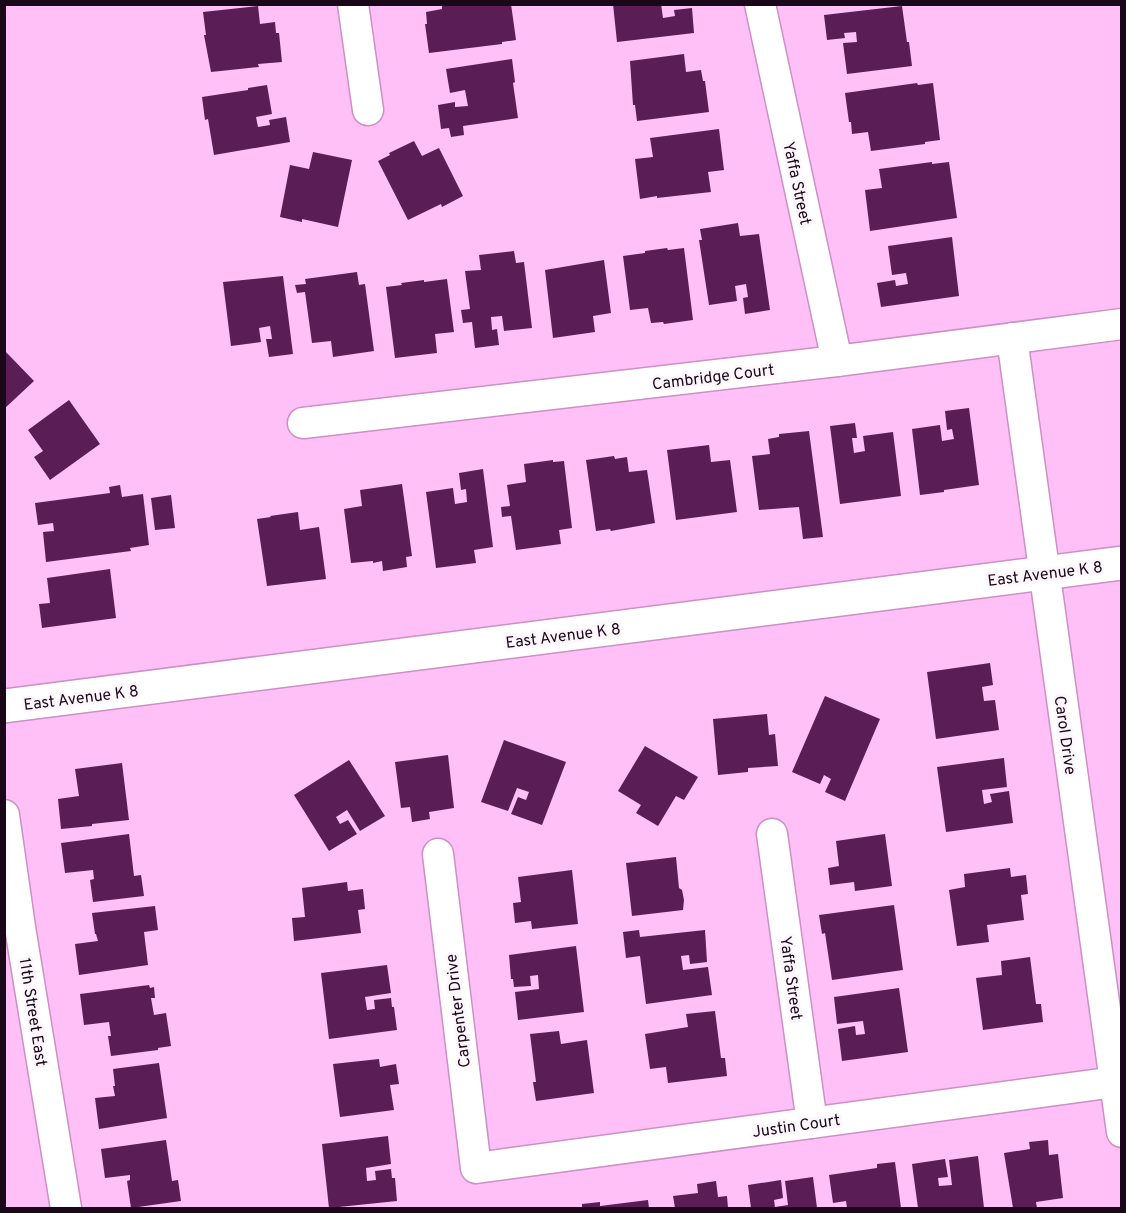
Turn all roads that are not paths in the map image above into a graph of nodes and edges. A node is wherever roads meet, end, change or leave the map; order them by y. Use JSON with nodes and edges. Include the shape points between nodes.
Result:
{"nodes":[{"id":1,"x":353,"y":4,"type":"edge"},
{"id":2,"x":760,"y":4,"type":"edge"},
{"id":3,"x":368,"y":110,"type":"dead end"},
{"id":4,"x":1122,"y":324,"type":"edge"},
{"id":5,"x":1012,"y":338,"type":"junction"},
{"id":6,"x":837,"y":361,"type":"junction"},
{"id":7,"x":303,"y":423,"type":"dead end"},
{"id":8,"x":1122,"y":563,"type":"edge"},
{"id":9,"x":1044,"y":574,"type":"junction"},
{"id":10,"x":4,"y":706,"type":"edge"},
{"id":11,"x":4,"y":815,"type":"edge"},
{"id":12,"x":772,"y":834,"type":"dead end"},
{"id":13,"x":438,"y":854,"type":"dead end"},
{"id":14,"x":12,"y":928,"type":"edge"},
{"id":15,"x":1115,"y":1082,"type":"junction"},
{"id":16,"x":812,"y":1123,"type":"junction"},
{"id":17,"x":1122,"y":1132,"type":"edge"},
{"id":18,"x":477,"y":1168,"type":"joint"},
{"id":19,"x":66,"y":1209,"type":"edge"}],
"edges":[{"from":1,"to":3,"type":"street"},
{"from":2,"to":6,"type":"street","name":"Yaffa Street"},
{"from":4,"to":5,"type":"street","name":"Cambridge Court"},
{"from":5,"to":6,"type":"street","name":"Cambridge Court"},
{"from":5,"to":9,"type":"street","name":"Carol Drive"},
{"from":6,"to":7,"type":"street","name":"Cambridge Court"},
{"from":8,"to":9,"type":"street","name":"East Avenue K 8"},
{"from":9,"to":10,"type":"street","name":"East Avenue K 8"},
{"from":9,"to":15,"type":"street","name":"Carol Drive"},
{"from":11,"to":14,"type":"street","name":"11th Street East"},
{"from":12,"to":16,"type":"street","name":"Yaffa Street"},
{"from":13,"to":18,"type":"street","name":"Carpenter Drive"},
{"from":14,"to":19,"type":"street","name":"11th Street East"},
{"from":15,"to":16,"type":"street","name":"Justin Court"},
{"from":15,"to":17,"type":"street","name":"Carol Drive"},
{"from":16,"to":18,"type":"street","name":"Justin Court"}]}
